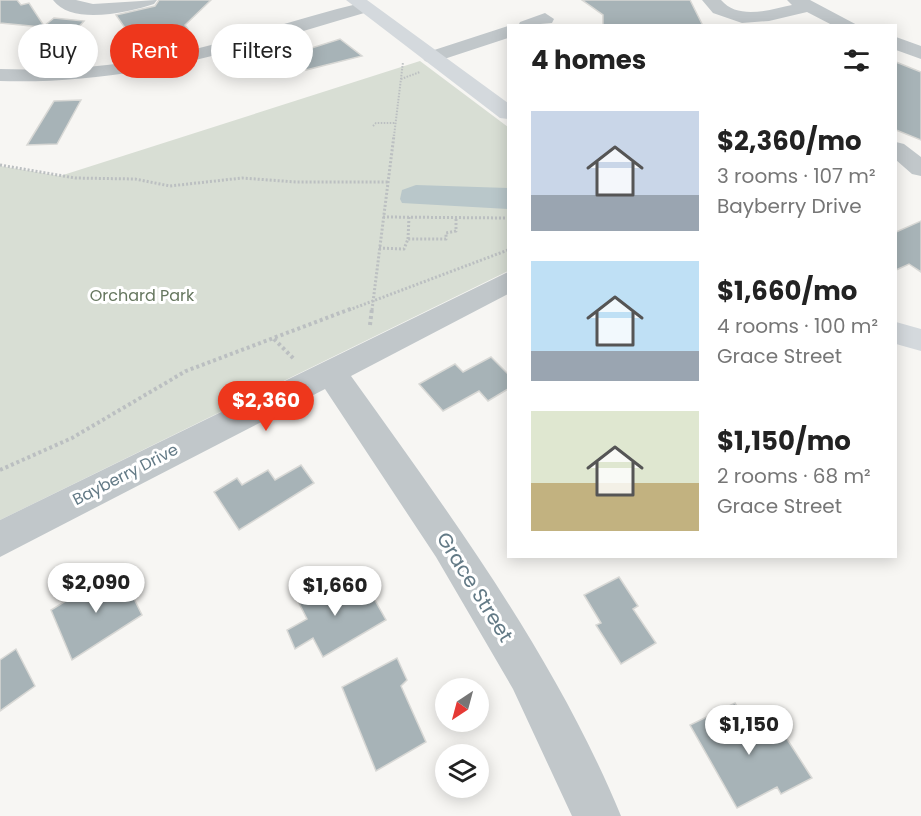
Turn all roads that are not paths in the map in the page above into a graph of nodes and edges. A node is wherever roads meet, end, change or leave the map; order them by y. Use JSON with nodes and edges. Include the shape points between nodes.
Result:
{"nodes":[{"id":1,"x":62,"y":0,"type":"edge"},
{"id":2,"x":148,"y":0,"type":"edge"},
{"id":3,"x":711,"y":0,"type":"edge"},
{"id":4,"x":801,"y":3,"type":"edge"},
{"id":5,"x":361,"y":4,"type":"edge"},
{"id":6,"x":846,"y":24,"type":"edge"},
{"id":7,"x":507,"y":32,"type":"edge"},
{"id":8,"x":897,"y":43,"type":"edge"},
{"id":9,"x":921,"y":53,"type":"edge"},
{"id":10,"x":428,"y":64,"type":"junction"},
{"id":11,"x":0,"y":75,"type":"edge"},
{"id":12,"x":507,"y":112,"type":"edge"},
{"id":13,"x":897,"y":150,"type":"edge"},
{"id":14,"x":921,"y":169,"type":"edge"},
{"id":15,"x":507,"y":282,"type":"edge"},
{"id":16,"x":897,"y":333,"type":"edge"},
{"id":17,"x":921,"y":340,"type":"edge"},
{"id":18,"x":313,"y":365,"type":"junction"},
{"id":19,"x":0,"y":540,"type":"edge"},
{"id":20,"x":597,"y":816,"type":"edge"}],
"edges":[{"from":1,"to":2,"type":"street","via":[[92,8]]},
{"from":3,"to":4,"type":"street","via":[[722,13],[742,17]]},
{"from":4,"to":6,"type":"street"},
{"from":5,"to":10,"type":"main road"},
{"from":5,"to":11,"type":"street","via":[[232,46],[153,65],[52,75]]},
{"from":7,"to":10,"type":"street"},
{"from":8,"to":9,"type":"street"},
{"from":10,"to":12,"type":"main road"},
{"from":13,"to":14,"type":"street"},
{"from":15,"to":18,"type":"street","name":"Bayberry Drive"},
{"from":16,"to":17,"type":"main road"},
{"from":18,"to":19,"type":"street","name":"Bayberry Drive"},
{"from":18,"to":20,"type":"street","name":"Grace Street","via":[[449,544],[528,674]]}]}
